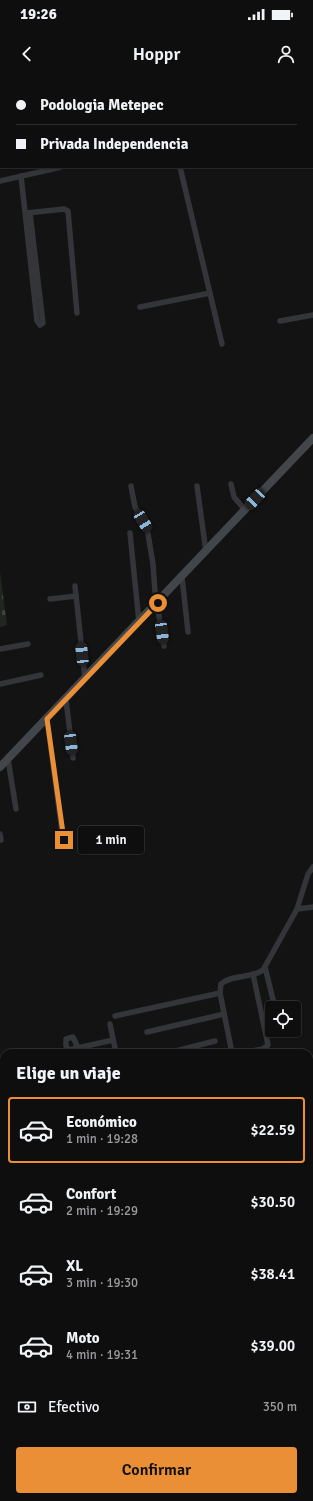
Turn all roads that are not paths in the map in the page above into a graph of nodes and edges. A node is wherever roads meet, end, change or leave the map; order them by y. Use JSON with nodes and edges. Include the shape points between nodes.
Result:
{"nodes":[{"id":1,"x":54,"y":168,"type":"edge"},
{"id":2,"x":180,"y":168,"type":"edge"},
{"id":3,"x":21,"y":176,"type":"junction"},
{"id":4,"x":0,"y":181,"type":"edge"},
{"id":5,"x":27,"y":213,"type":"junction"},
{"id":6,"x":34,"y":273,"type":"junction"},
{"id":7,"x":210,"y":293,"type":"junction"},
{"id":8,"x":140,"y":307,"type":"dead end"},
{"id":9,"x":77,"y":313,"type":"dead end"},
{"id":10,"x":313,"y":315,"type":"edge"},
{"id":11,"x":280,"y":321,"type":"dead end"},
{"id":12,"x":222,"y":344,"type":"dead end"},
{"id":13,"x":313,"y":438,"type":"edge"},
{"id":14,"x":230,"y":484,"type":"dead end"},
{"id":15,"x":131,"y":486,"type":"dead end"},
{"id":16,"x":197,"y":486,"type":"dead end"},
{"id":17,"x":245,"y":510,"type":"junction"},
{"id":18,"x":130,"y":533,"type":"dead end"},
{"id":19,"x":206,"y":552,"type":"junction"},
{"id":20,"x":182,"y":577,"type":"junction"},
{"id":21,"x":75,"y":586,"type":"dead end"},
{"id":22,"x":76,"y":596,"type":"junction"},
{"id":23,"x":50,"y":599,"type":"dead end"},
{"id":24,"x":158,"y":603,"type":"junction"},
{"id":25,"x":139,"y":623,"type":"junction"},
{"id":26,"x":188,"y":632,"type":"dead end"},
{"id":27,"x":28,"y":644,"type":"dead end"},
{"id":28,"x":164,"y":646,"type":"dead end"},
{"id":29,"x":0,"y":649,"type":"edge"},
{"id":30,"x":41,"y":675,"type":"dead end"},
{"id":31,"x":85,"y":680,"type":"junction"},
{"id":32,"x":0,"y":684,"type":"edge"},
{"id":33,"x":66,"y":700,"type":"junction"},
{"id":34,"x":47,"y":719,"type":"junction"},
{"id":35,"x":73,"y":758,"type":"dead end"},
{"id":36,"x":8,"y":759,"type":"junction"},
{"id":37,"x":0,"y":767,"type":"edge"},
{"id":38,"x":16,"y":809,"type":"dead end"},
{"id":39,"x":64,"y":840,"type":"dead end"},
{"id":40,"x":313,"y":867,"type":"edge"},
{"id":41,"x":313,"y":907,"type":"edge"},
{"id":42,"x":297,"y":909,"type":"junction"},
{"id":43,"x":265,"y":967,"type":"junction"},
{"id":44,"x":253,"y":974,"type":"junction"},
{"id":45,"x":220,"y":993,"type":"junction"},
{"id":46,"x":273,"y":1001,"type":"edge"},
{"id":47,"x":224,"y":1014,"type":"junction"},
{"id":48,"x":115,"y":1016,"type":"dead end"},
{"id":49,"x":110,"y":1024,"type":"dead end"},
{"id":50,"x":147,"y":1032,"type":"dead end"},
{"id":51,"x":113,"y":1040,"type":"junction"},
{"id":52,"x":215,"y":1042,"type":"dead end"},
{"id":53,"x":78,"y":1048,"type":"dead end"},
{"id":54,"x":115,"y":1049,"type":"edge"},
{"id":55,"x":185,"y":1049,"type":"edge"},
{"id":56,"x":231,"y":1049,"type":"edge"},
{"id":57,"x":263,"y":1049,"type":"edge"}],
"edges":[{"from":1,"to":3,"type":"street"},
{"from":2,"to":7,"type":"street"},
{"from":3,"to":4,"type":"street"},
{"from":3,"to":5,"type":"street"},
{"from":5,"to":6,"type":"street"},
{"from":5,"to":9,"type":"street","via":[[64,209],[68,211]]},
{"from":6,"to":6,"type":"street","via":[[37,322],[40,325],[43,323]]},
{"from":7,"to":8,"type":"street"},
{"from":7,"to":12,"type":"street"},
{"from":10,"to":11,"type":"street"},
{"from":13,"to":17,"type":"street"},
{"from":14,"to":17,"type":"street","via":[[234,497]]},
{"from":15,"to":24,"type":"street","via":[[135,507],[147,528]]},
{"from":16,"to":19,"type":"street"},
{"from":17,"to":19,"type":"street"},
{"from":18,"to":25,"type":"street"},
{"from":19,"to":20,"type":"street"},
{"from":20,"to":24,"type":"street"},
{"from":20,"to":26,"type":"street"},
{"from":21,"to":22,"type":"street"},
{"from":22,"to":23,"type":"street"},
{"from":22,"to":31,"type":"street"},
{"from":24,"to":25,"type":"street"},
{"from":24,"to":28,"type":"street"},
{"from":25,"to":31,"type":"street"},
{"from":27,"to":29,"type":"street"},
{"from":30,"to":32,"type":"street"},
{"from":31,"to":33,"type":"street"},
{"from":33,"to":34,"type":"street"},
{"from":33,"to":35,"type":"street"},
{"from":34,"to":36,"type":"street"},
{"from":34,"to":39,"type":"street"},
{"from":36,"to":37,"type":"street"},
{"from":36,"to":38,"type":"street"},
{"from":40,"to":42,"type":"street","via":[[308,874]]},
{"from":41,"to":42,"type":"street"},
{"from":42,"to":43,"type":"street"},
{"from":43,"to":44,"type":"street"},
{"from":43,"to":46,"type":"street"},
{"from":44,"to":45,"type":"street","via":[[226,980],[221,984]]},
{"from":44,"to":57,"type":"street","via":[[268,1043]]},
{"from":45,"to":47,"type":"street"},
{"from":45,"to":48,"type":"street"},
{"from":47,"to":50,"type":"street"},
{"from":47,"to":56,"type":"street"},
{"from":49,"to":51,"type":"street"},
{"from":51,"to":53,"type":"street"},
{"from":51,"to":54,"type":"street"},
{"from":52,"to":55,"type":"street"}]}
